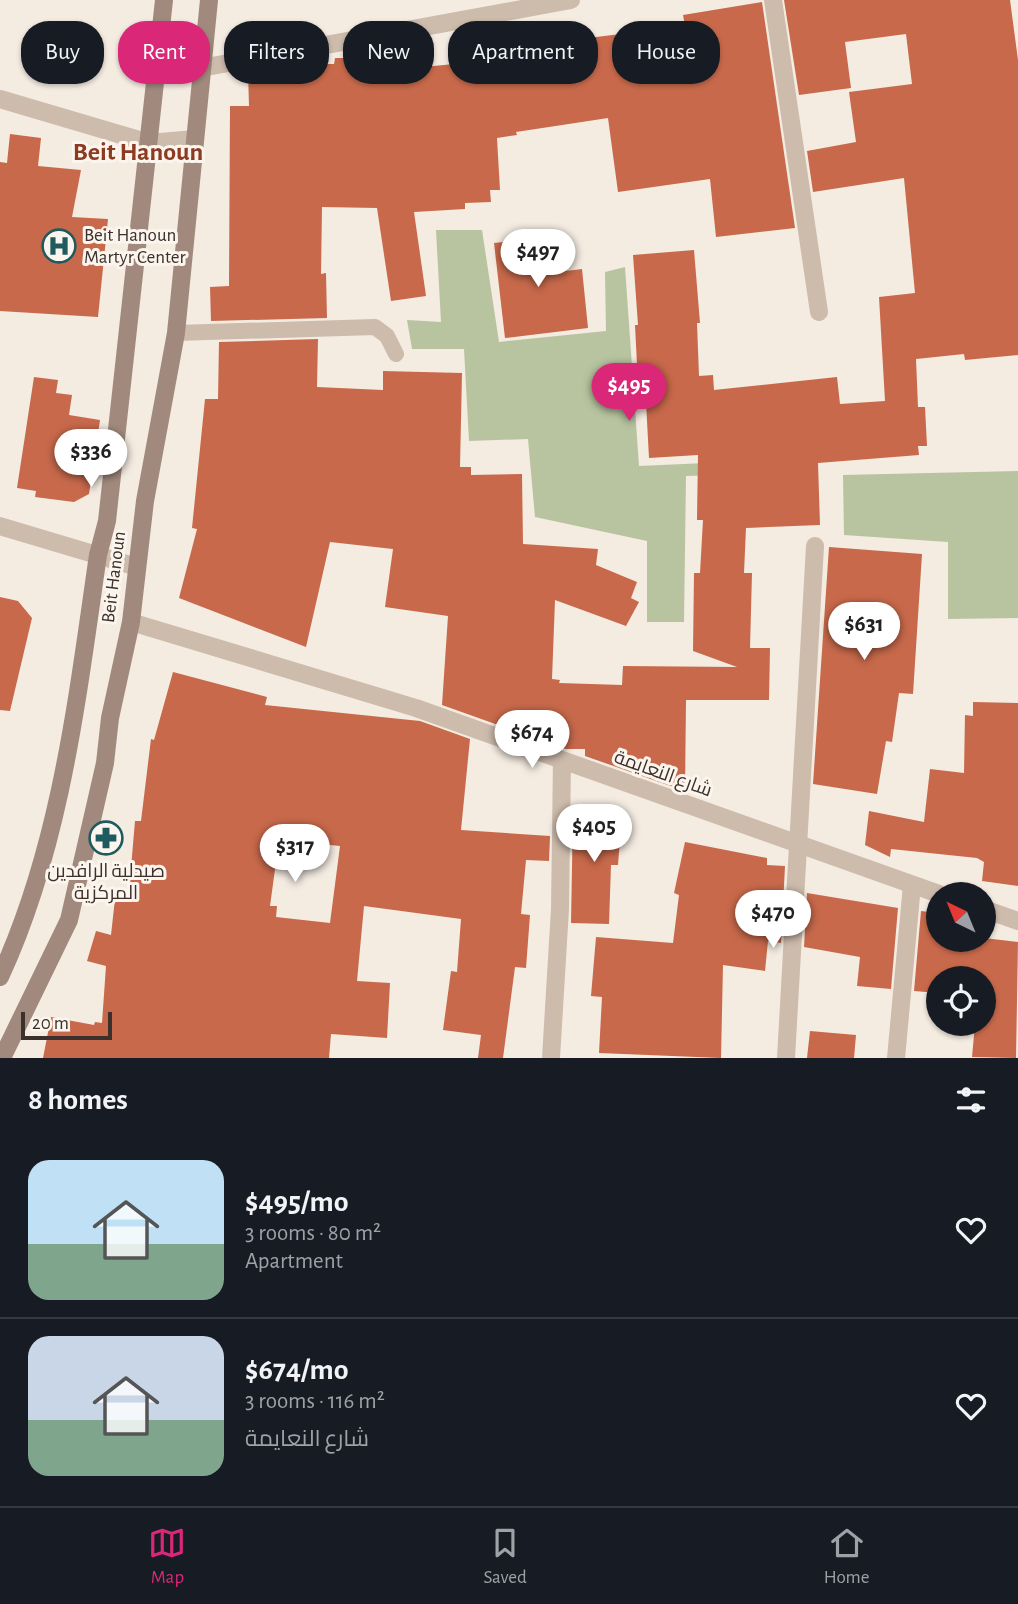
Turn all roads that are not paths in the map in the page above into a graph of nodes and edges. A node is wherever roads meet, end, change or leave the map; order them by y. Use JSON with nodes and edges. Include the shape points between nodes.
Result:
{"nodes":[{"id":1,"x":164,"y":0,"type":"edge"},
{"id":2,"x":209,"y":0,"type":"edge"},
{"id":3,"x":571,"y":0,"type":"edge"},
{"id":4,"x":773,"y":0,"type":"edge"},
{"id":5,"x":512,"y":5,"type":"edge"},
{"id":6,"x":207,"y":21,"type":"edge"},
{"id":7,"x":210,"y":66,"type":"edge"},
{"id":8,"x":200,"y":84,"type":"edge"},
{"id":9,"x":0,"y":99,"type":"edge"},
{"id":10,"x":195,"y":139,"type":"junction"},
{"id":11,"x":149,"y":143,"type":"junction"},
{"id":12,"x":819,"y":312,"type":"dead end"},
{"id":13,"x":176,"y":333,"type":"junction"},
{"id":14,"x":396,"y":354,"type":"dead end"},
{"id":15,"x":0,"y":526,"type":"edge"},
{"id":16,"x":815,"y":546,"type":"dead end"},
{"id":17,"x":98,"y":555,"type":"junction"},
{"id":18,"x":137,"y":567,"type":"junction"},
{"id":19,"x":131,"y":622,"type":"junction"},
{"id":20,"x":562,"y":760,"type":"junction"},
{"id":21,"x":799,"y":845,"type":"junction"},
{"id":22,"x":912,"y":885,"type":"junction"},
{"id":23,"x":926,"y":890,"type":"edge"},
{"id":24,"x":996,"y":913,"type":"edge"},
{"id":25,"x":1018,"y":921,"type":"edge"},
{"id":26,"x":0,"y":977,"type":"edge"},
{"id":27,"x":2,"y":1058,"type":"edge"},
{"id":28,"x":551,"y":1058,"type":"edge"},
{"id":29,"x":786,"y":1058,"type":"edge"},
{"id":30,"x":896,"y":1058,"type":"edge"}],
"edges":[{"from":1,"to":11,"type":"main road","name":"Beit Hanoun"},
{"from":2,"to":6,"type":"main road","name":"Beit Hanoun"},
{"from":3,"to":5,"type":"street"},
{"from":4,"to":12,"type":"street"},
{"from":5,"to":7,"type":"street"},
{"from":8,"to":10,"type":"main road","name":"Beit Hanoun"},
{"from":9,"to":11,"type":"street"},
{"from":10,"to":11,"type":"street"},
{"from":10,"to":13,"type":"main road","name":"Beit Hanoun"},
{"from":11,"to":17,"type":"main road","name":"Beit Hanoun","via":[[125,377],[107,521]]},
{"from":13,"to":14,"type":"lane","via":[[374,327],[387,336]]},
{"from":13,"to":18,"type":"main road","name":"Beit Hanoun"},
{"from":15,"to":17,"type":"street"},
{"from":16,"to":21,"type":"street"},
{"from":17,"to":18,"type":"street"},
{"from":17,"to":26,"type":"main road","name":"Beit Hanoun","via":[[66,771],[22,929]]},
{"from":18,"to":19,"type":"main road","name":"Beit Hanoun"},
{"from":19,"to":20,"type":"street","name":"شارع النعايمة","via":[[416,708]]},
{"from":19,"to":27,"type":"main road","name":"Beit Hanoun","via":[[69,920]]},
{"from":20,"to":21,"type":"street","name":"شارع النعايمة"},
{"from":20,"to":28,"type":"street"},
{"from":21,"to":22,"type":"street","name":"شارع النعايمة"},
{"from":21,"to":29,"type":"street"},
{"from":22,"to":23,"type":"street","name":"شارع النعايمة"},
{"from":22,"to":30,"type":"street"},
{"from":24,"to":25,"type":"street"}]}
